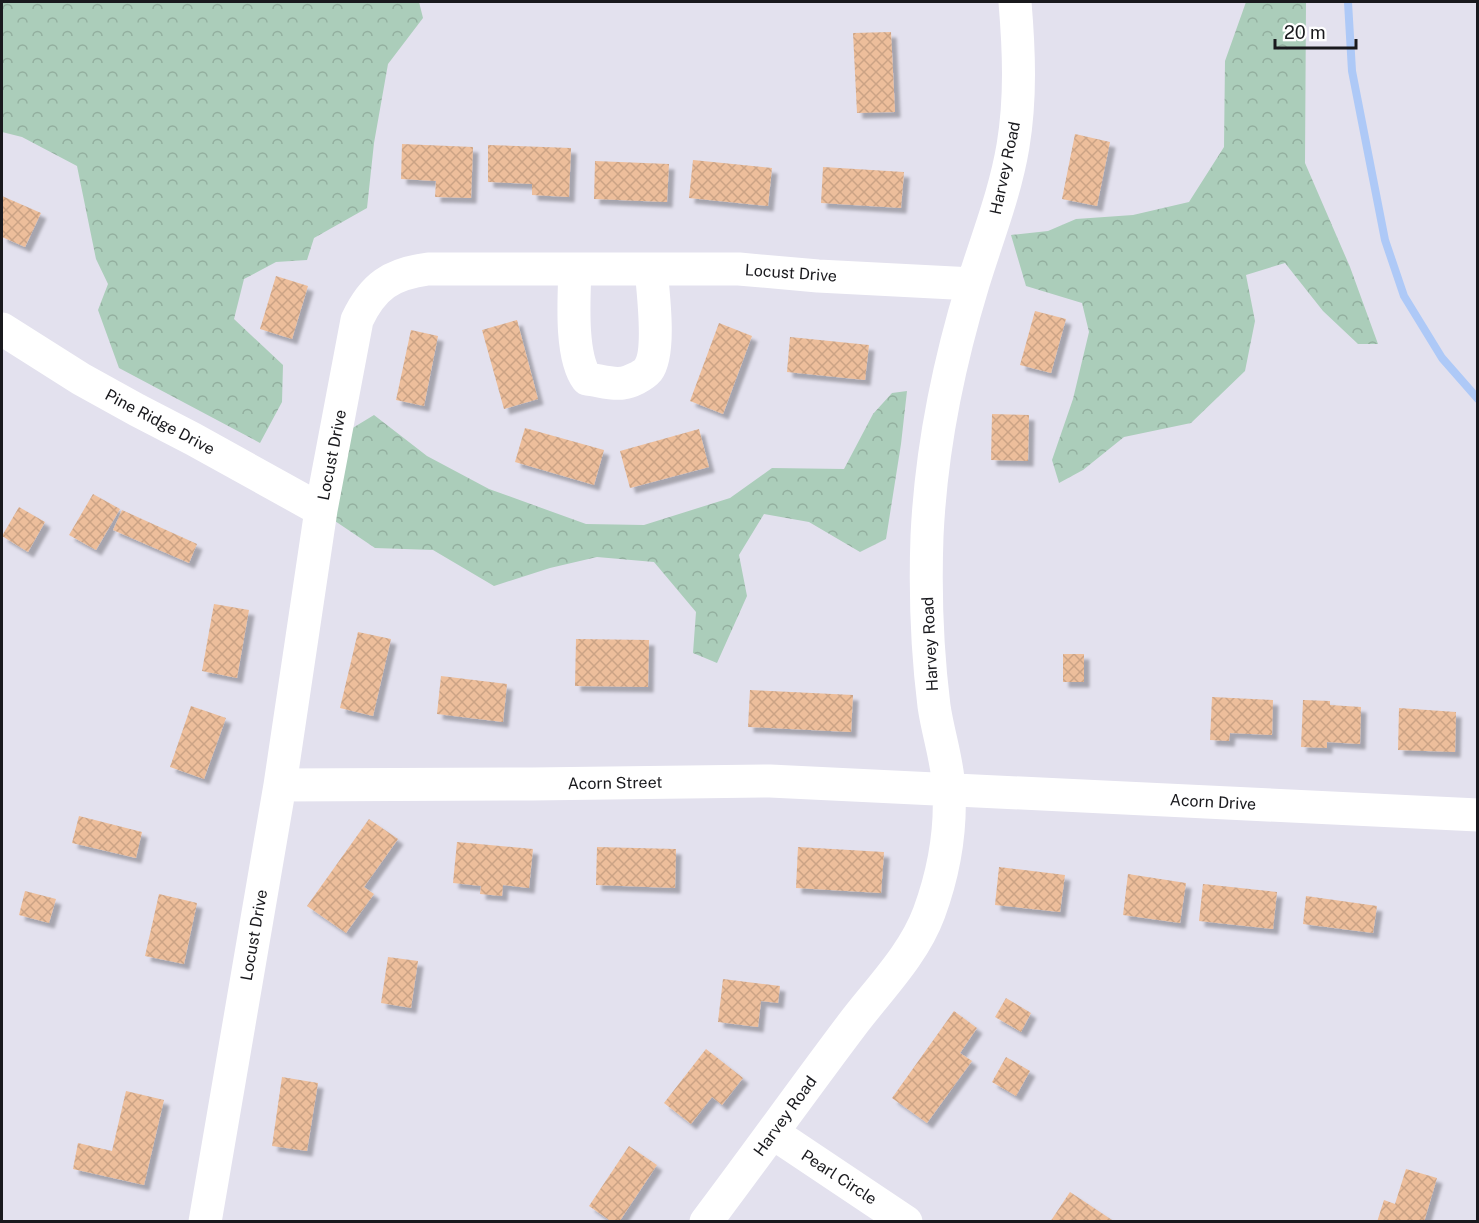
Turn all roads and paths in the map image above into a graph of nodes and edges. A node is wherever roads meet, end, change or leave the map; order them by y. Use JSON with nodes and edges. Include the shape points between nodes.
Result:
{"nodes":[{"id":1,"x":1015,"y":2,"type":"edge"},
{"id":2,"x":575,"y":269,"type":"junction"},
{"id":3,"x":651,"y":269,"type":"junction"},
{"id":4,"x":973,"y":284,"type":"junction"},
{"id":5,"x":2,"y":328,"type":"edge"},
{"id":6,"x":321,"y":510,"type":"junction"},
{"id":7,"x":280,"y":785,"type":"junction"},
{"id":8,"x":949,"y":789,"type":"junction"},
{"id":9,"x":1478,"y":815,"type":"edge"},
{"id":10,"x":773,"y":1134,"type":"junction"},
{"id":11,"x":205,"y":1221,"type":"edge"},
{"id":12,"x":706,"y":1221,"type":"edge"},
{"id":13,"x":906,"y":1221,"type":"edge"}],
"edges":[{"from":1,"to":4,"type":"street","name":"Harvey Road","via":[[1019,44],[1013,146],[1002,196]]},
{"from":2,"to":3,"type":"street","name":"Locust Drive"},
{"from":2,"to":3,"type":"street","via":[[580,370],[586,379],[623,383],[648,371],[652,360],[655,309]]},
{"from":2,"to":6,"type":"street","name":"Locust Drive","via":[[428,269],[392,278],[377,289],[357,320]]},
{"from":3,"to":4,"type":"street","name":"Locust Drive","via":[[739,269]]},
{"from":4,"to":8,"type":"street","name":"Harvey Road","via":[[940,418],[927,535],[927,620],[933,694]]},
{"from":5,"to":6,"type":"street","name":"Pine Ridge Drive","via":[[81,379]]},
{"from":6,"to":7,"type":"street","name":"Locust Drive"},
{"from":7,"to":8,"type":"street","name":"Acorn Street","via":[[770,781]]},
{"from":7,"to":11,"type":"street","name":"Locust Drive"},
{"from":8,"to":9,"type":"street","name":"Acorn Drive"},
{"from":8,"to":10,"type":"street","name":"Harvey Road","via":[[940,877],[928,916],[909,952]]},
{"from":10,"to":12,"type":"street","name":"Harvey Road"},
{"from":10,"to":13,"type":"street","name":"Pearl Circle"}]}
